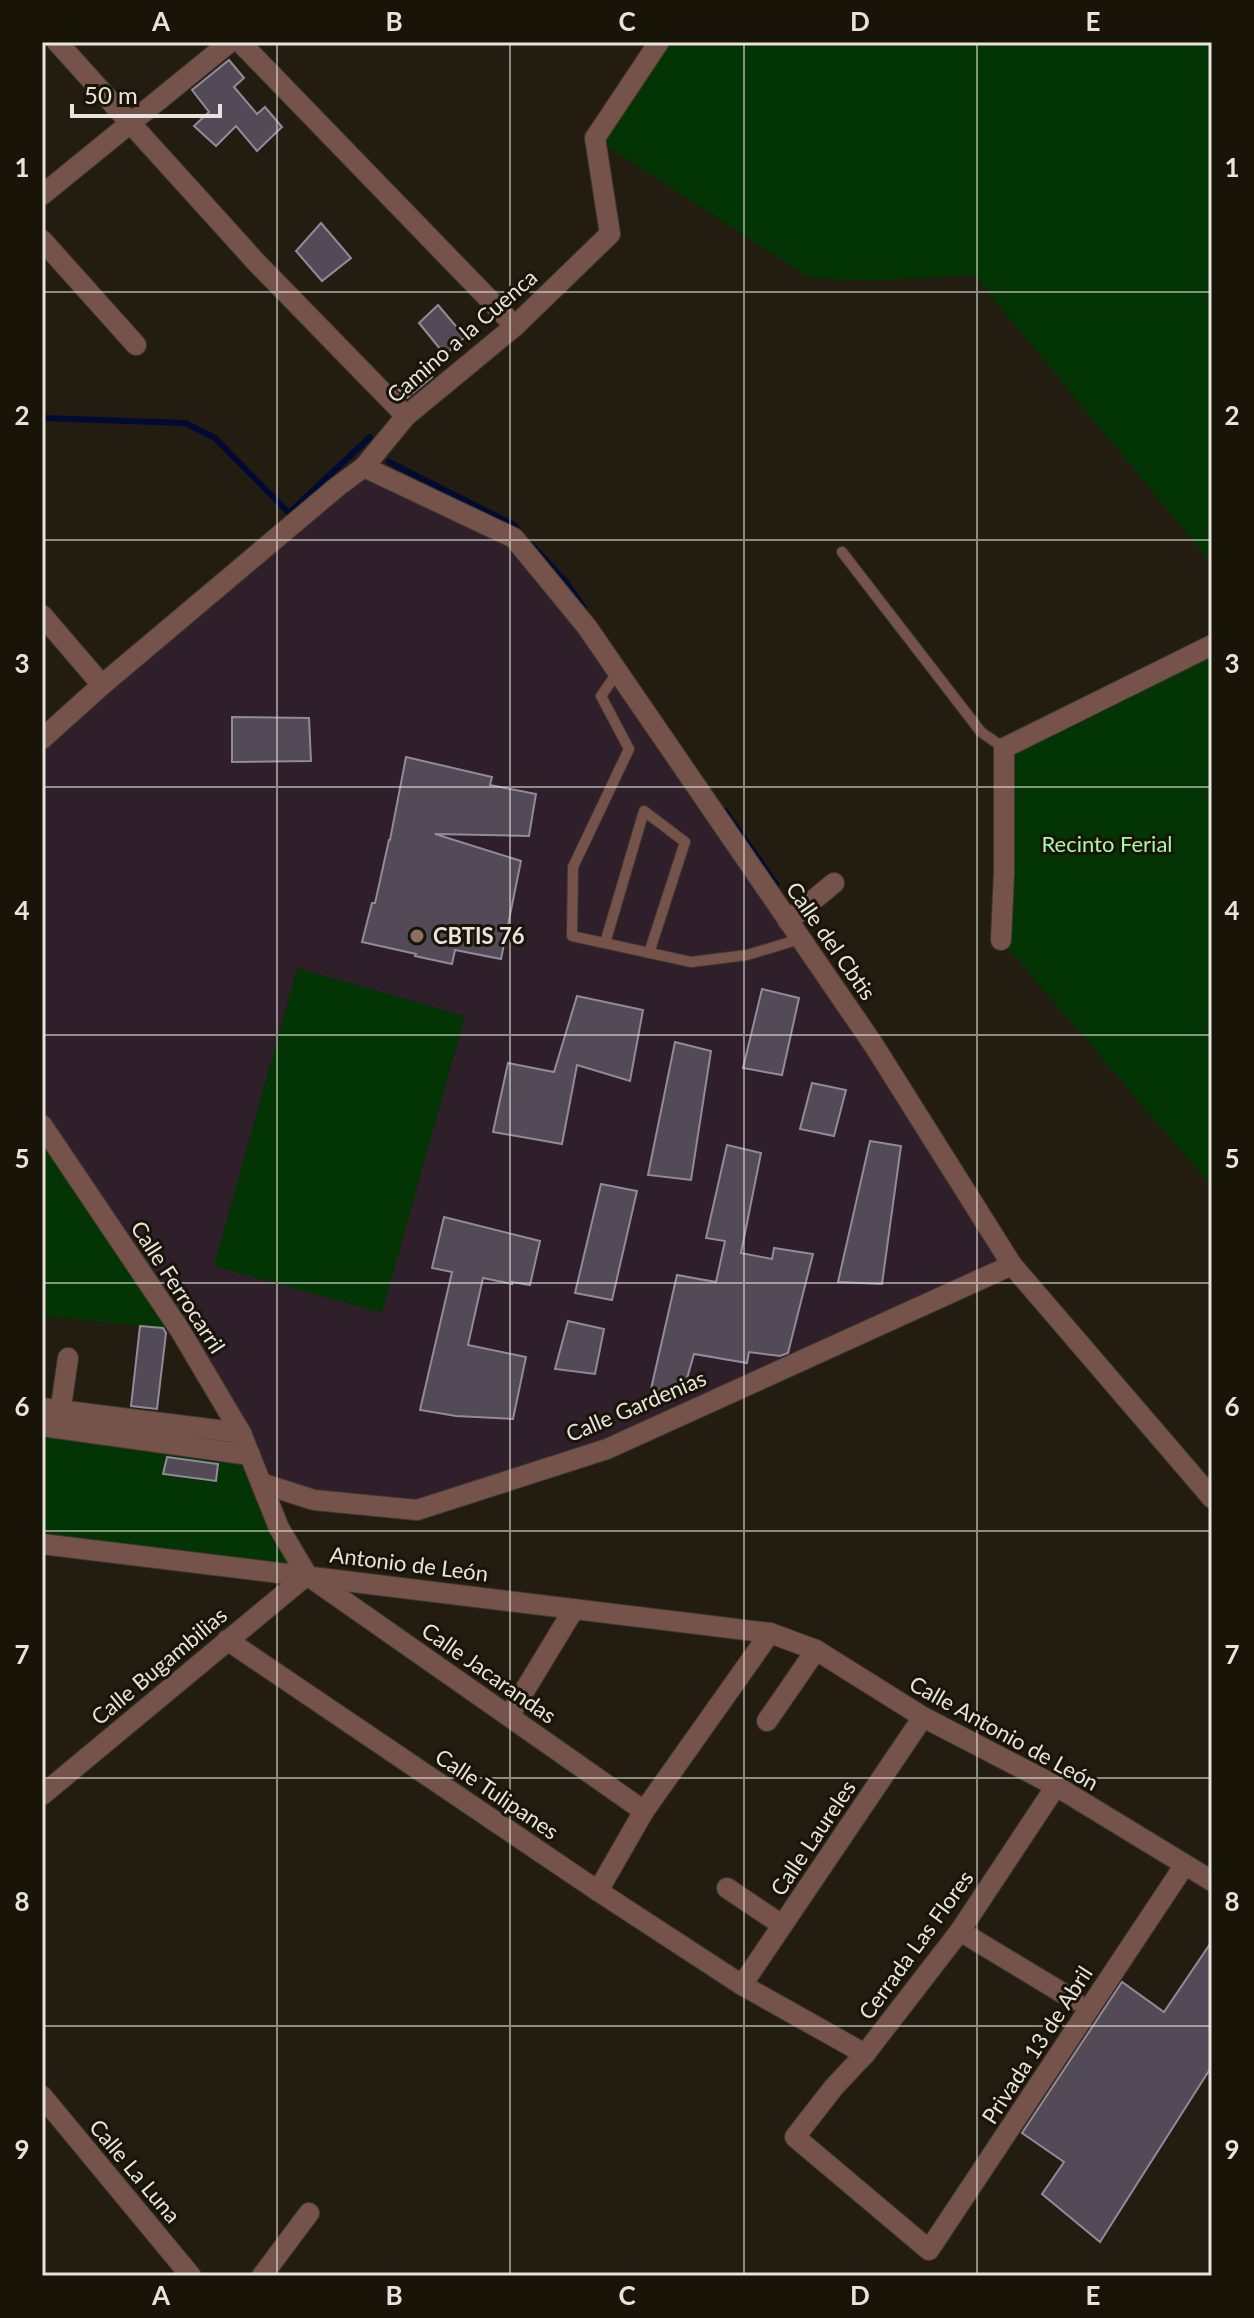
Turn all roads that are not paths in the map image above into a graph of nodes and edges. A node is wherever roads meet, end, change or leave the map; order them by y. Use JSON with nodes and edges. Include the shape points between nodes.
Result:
{"nodes":[{"id":1,"x":57,"y":42,"type":"edge"},
{"id":2,"x":230,"y":42,"type":"edge"},
{"id":3,"x":240,"y":42,"type":"edge"},
{"id":4,"x":659,"y":42,"type":"edge"},
{"id":5,"x":130,"y":122,"type":"junction"},
{"id":6,"x":42,"y":195,"type":"edge"},
{"id":7,"x":42,"y":240,"type":"edge"},
{"id":8,"x":515,"y":326,"type":"junction"},
{"id":9,"x":136,"y":345,"type":"dead end"},
{"id":10,"x":406,"y":416,"type":"junction"},
{"id":11,"x":364,"y":467,"type":"junction"},
{"id":12,"x":842,"y":552,"type":"dead end"},
{"id":13,"x":42,"y":615,"type":"edge"},
{"id":14,"x":1212,"y":645,"type":"edge"},
{"id":15,"x":617,"y":673,"type":"junction"},
{"id":16,"x":102,"y":685,"type":"junction"},
{"id":17,"x":42,"y":739,"type":"edge"},
{"id":18,"x":1004,"y":748,"type":"junction"},
{"id":19,"x":834,"y":883,"type":"dead end"},
{"id":20,"x":788,"y":921,"type":"junction"},
{"id":21,"x":800,"y":939,"type":"junction"},
{"id":22,"x":1001,"y":940,"type":"dead end"},
{"id":23,"x":605,"y":943,"type":"junction"},
{"id":24,"x":649,"y":953,"type":"junction"},
{"id":25,"x":42,"y":1125,"type":"edge"},
{"id":26,"x":1012,"y":1265,"type":"junction"},
{"id":27,"x":68,"y":1358,"type":"dead end"},
{"id":28,"x":50,"y":1418,"type":"edge"},
{"id":29,"x":241,"y":1433,"type":"junction"},
{"id":30,"x":250,"y":1455,"type":"junction"},
{"id":31,"x":261,"y":1483,"type":"junction"},
{"id":32,"x":1212,"y":1498,"type":"edge"},
{"id":33,"x":42,"y":1544,"type":"edge"},
{"id":34,"x":307,"y":1575,"type":"junction"},
{"id":35,"x":574,"y":1609,"type":"junction"},
{"id":36,"x":770,"y":1633,"type":"junction"},
{"id":37,"x":227,"y":1640,"type":"junction"},
{"id":38,"x":816,"y":1650,"type":"junction"},
{"id":39,"x":509,"y":1716,"type":"junction"},
{"id":40,"x":923,"y":1717,"type":"junction"},
{"id":41,"x":767,"y":1721,"type":"dead end"},
{"id":42,"x":1056,"y":1786,"type":"junction"},
{"id":43,"x":42,"y":1795,"type":"edge"},
{"id":44,"x":644,"y":1811,"type":"junction"},
{"id":45,"x":1184,"y":1866,"type":"junction"},
{"id":46,"x":1212,"y":1881,"type":"edge"},
{"id":47,"x":727,"y":1888,"type":"dead end"},
{"id":48,"x":598,"y":1891,"type":"junction"},
{"id":49,"x":782,"y":1925,"type":"junction"},
{"id":50,"x":960,"y":1931,"type":"junction"},
{"id":51,"x":742,"y":1985,"type":"junction"},
{"id":52,"x":1074,"y":2000,"type":"dead end"},
{"id":53,"x":865,"y":2054,"type":"junction"},
{"id":54,"x":42,"y":2096,"type":"edge"},
{"id":55,"x":309,"y":2213,"type":"dead end"},
{"id":56,"x":191,"y":2276,"type":"edge"},
{"id":57,"x":262,"y":2276,"type":"edge"}],
"edges":[{"from":1,"to":5,"type":"street"},
{"from":2,"to":5,"type":"street"},
{"from":3,"to":8,"type":"street"},
{"from":4,"to":8,"type":"street","name":"Camino a la Cuenca","via":[[595,138],[610,234]]},
{"from":5,"to":6,"type":"street"},
{"from":5,"to":10,"type":"street"},
{"from":7,"to":9,"type":"street"},
{"from":8,"to":10,"type":"street","name":"Camino a la Cuenca"},
{"from":10,"to":11,"type":"street","name":"Camino a la Cuenca"},
{"from":11,"to":15,"type":"street","name":"Calle del Cbtis","via":[[514,538],[587,627]]},
{"from":11,"to":16,"type":"street","name":"Camino a la Cuenca"},
{"from":12,"to":18,"type":"lane","via":[[981,732]]},
{"from":13,"to":16,"type":"street"},
{"from":14,"to":18,"type":"street"},
{"from":15,"to":20,"type":"street","name":"Calle del Cbtis"},
{"from":15,"to":23,"type":"lane","via":[[601,696],[629,749],[573,867],[572,936]]},
{"from":16,"to":17,"type":"street","name":"Camino a la Cuenca"},
{"from":18,"to":22,"type":"street"},
{"from":19,"to":20,"type":"street"},
{"from":20,"to":21,"type":"street","name":"Calle del Cbtis"},
{"from":21,"to":24,"type":"lane","via":[[747,955],[691,962]]},
{"from":21,"to":26,"type":"street","name":"Calle del Cbtis"},
{"from":23,"to":24,"type":"lane"},
{"from":23,"to":24,"type":"lane","via":[[644,811],[685,842]]},
{"from":25,"to":29,"type":"street","name":"Calle Ferrocarril","via":[[180,1330]]},
{"from":26,"to":31,"type":"street","name":"Calle Gardenias","via":[[607,1449],[417,1510],[314,1500]]},
{"from":26,"to":32,"type":"street","name":"Calle del Cbtis"},
{"from":27,"to":28,"type":"street"},
{"from":28,"to":29,"type":"street"},
{"from":28,"to":30,"type":"street"},
{"from":29,"to":30,"type":"street","name":"Calle Ferrocarril"},
{"from":30,"to":31,"type":"street","name":"Calle Ferrocarril"},
{"from":31,"to":34,"type":"street","name":"Calle Ferrocarril","via":[[279,1528]]},
{"from":33,"to":34,"type":"street","name":"Antonio de León"},
{"from":34,"to":35,"type":"street","name":"Antonio de León"},
{"from":34,"to":37,"type":"street","name":"Calle Bugambilias"},
{"from":34,"to":39,"type":"street","name":"Calle Jacarandas"},
{"from":35,"to":36,"type":"street","name":"Antonio de León"},
{"from":35,"to":39,"type":"street"},
{"from":36,"to":38,"type":"street","name":"Calle Antonio de León"},
{"from":36,"to":44,"type":"street"},
{"from":37,"to":43,"type":"street","name":"Calle Bugambilias"},
{"from":37,"to":48,"type":"street","name":"Calle Tulipanes"},
{"from":38,"to":40,"type":"street","name":"Calle Antonio de León"},
{"from":38,"to":41,"type":"street"},
{"from":39,"to":44,"type":"street","name":"Calle Jacarandas"},
{"from":40,"to":42,"type":"street","name":"Calle Antonio de León"},
{"from":40,"to":49,"type":"street","name":"Calle Laureles"},
{"from":42,"to":45,"type":"street","name":"Calle Antonio de León"},
{"from":42,"to":50,"type":"street","name":"Cerrada Las Flores"},
{"from":44,"to":48,"type":"street"},
{"from":45,"to":46,"type":"street","name":"Calle Antonio de León"},
{"from":45,"to":53,"type":"street","name":"Privada 13 de Abril","via":[[929,2250],[795,2137]]},
{"from":47,"to":49,"type":"street"},
{"from":48,"to":51,"type":"street","name":"Calle Tulipanes"},
{"from":49,"to":51,"type":"street","name":"Calle Laureles"},
{"from":50,"to":52,"type":"street"},
{"from":50,"to":53,"type":"street","name":"Cerrada Las Flores"},
{"from":51,"to":53,"type":"street","name":"Cerrada Las Flores"},
{"from":54,"to":56,"type":"street","name":"Calle La Luna"},
{"from":55,"to":57,"type":"street"}]}
